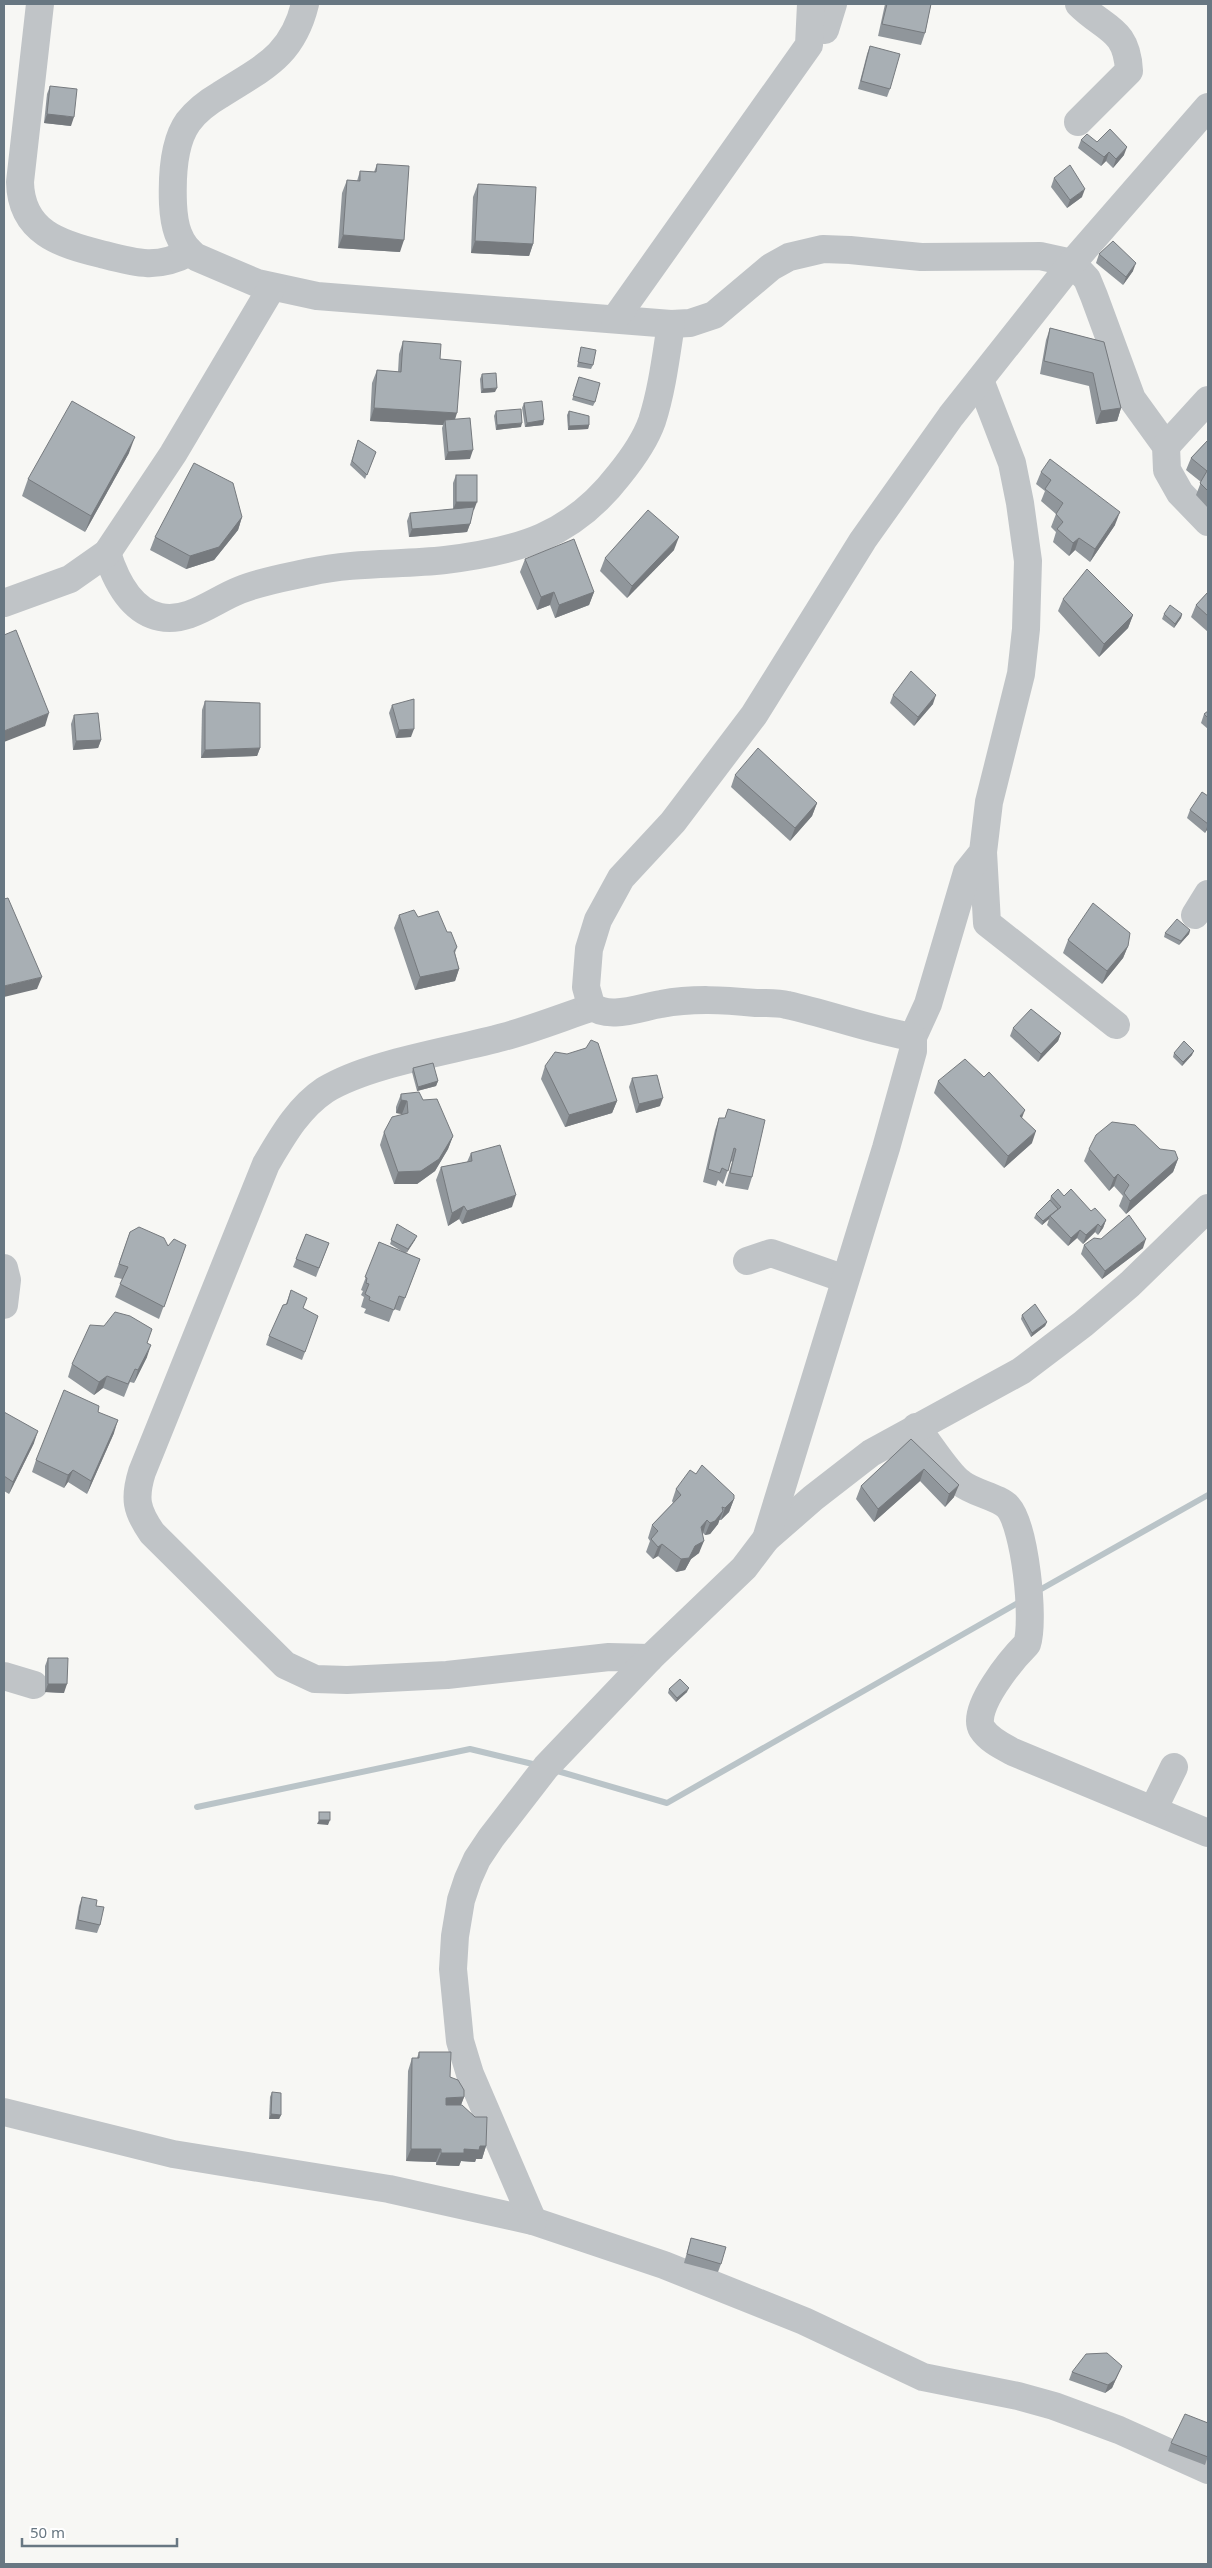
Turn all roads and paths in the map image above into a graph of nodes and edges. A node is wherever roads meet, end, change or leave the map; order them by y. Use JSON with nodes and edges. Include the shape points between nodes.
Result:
{"nodes":[{"id":1,"x":40,"y":4,"type":"edge"},
{"id":2,"x":305,"y":4,"type":"edge"},
{"id":3,"x":833,"y":4,"type":"edge"},
{"id":4,"x":1079,"y":4,"type":"edge"},
{"id":5,"x":811,"y":16,"type":"edge"},
{"id":6,"x":1208,"y":107,"type":"edge"},
{"id":7,"x":1078,"y":122,"type":"dead end"},
{"id":8,"x":4,"y":214,"type":"edge"},
{"id":9,"x":35,"y":224,"type":"junction"},
{"id":10,"x":190,"y":252,"type":"junction"},
{"id":11,"x":1072,"y":263,"type":"junction"},
{"id":12,"x":272,"y":287,"type":"junction"},
{"id":13,"x":615,"y":319,"type":"junction"},
{"id":14,"x":671,"y":324,"type":"junction"},
{"id":15,"x":980,"y":380,"type":"junction"},
{"id":16,"x":1208,"y":400,"type":"edge"},
{"id":17,"x":1166,"y":446,"type":"junction"},
{"id":18,"x":1208,"y":522,"type":"edge"},
{"id":19,"x":107,"y":553,"type":"junction"},
{"id":20,"x":4,"y":603,"type":"edge"},
{"id":21,"x":982,"y":852,"type":"junction"},
{"id":22,"x":593,"y":1007,"type":"junction"},
{"id":23,"x":1116,"y":1025,"type":"dead end"},
{"id":24,"x":913,"y":1037,"type":"junction"},
{"id":25,"x":1208,"y":1208,"type":"edge"},
{"id":26,"x":747,"y":1261,"type":"dead end"},
{"id":27,"x":4,"y":1268,"type":"edge"},
{"id":28,"x":845,"y":1279,"type":"junction"},
{"id":29,"x":4,"y":1305,"type":"edge"},
{"id":30,"x":916,"y":1427,"type":"junction"},
{"id":31,"x":766,"y":1539,"type":"junction"},
{"id":32,"x":650,"y":1658,"type":"junction"},
{"id":33,"x":4,"y":1676,"type":"edge"},
{"id":34,"x":34,"y":1685,"type":"dead end"},
{"id":35,"x":1174,"y":1768,"type":"dead end"},
{"id":36,"x":1153,"y":1810,"type":"junction"},
{"id":37,"x":1208,"y":1833,"type":"edge"},
{"id":38,"x":4,"y":2112,"type":"edge"},
{"id":39,"x":532,"y":2221,"type":"junction"},
{"id":40,"x":1208,"y":2470,"type":"edge"}],
"edges":[{"from":1,"to":9,"type":"street","via":[[20,182],[23,203]]},
{"from":2,"to":10,"type":"street","via":[[296,31],[280,54],[263,69],[201,108],[184,130],[177,154],[173,209],[175,228]]},
{"from":3,"to":5,"type":"street","via":[[825,30]]},
{"from":4,"to":7,"type":"street","via":[[1116,32],[1128,52],[1128,71]]},
{"from":5,"to":13,"type":"street","via":[[809,45]]},
{"from":6,"to":11,"type":"street"},
{"from":8,"to":9,"type":"street"},
{"from":9,"to":10,"type":"street","via":[[60,243],[138,263],[155,265]]},
{"from":10,"to":12,"type":"street","via":[[205,262]]},
{"from":11,"to":14,"type":"street","via":[[1040,256],[921,257],[823,249],[789,258],[772,267],[714,315],[690,323]]},
{"from":11,"to":15,"type":"street"},
{"from":11,"to":17,"type":"street","via":[[1087,279],[1132,399]]},
{"from":12,"to":13,"type":"street","via":[[317,296]]},
{"from":12,"to":19,"type":"street","via":[[173,454]]},
{"from":13,"to":14,"type":"street"},
{"from":14,"to":19,"type":"street","via":[[652,421],[641,445],[591,507],[574,521],[530,542],[444,560],[312,572],[240,590],[177,618],[150,614],[133,602],[112,569]]},
{"from":15,"to":21,"type":"street","via":[[1012,464],[1025,537],[1028,598],[1021,674],[989,802]]},
{"from":15,"to":22,"type":"street","via":[[863,540],[754,714],[717,766],[611,893],[589,949],[586,987]]},
{"from":16,"to":17,"type":"street"},
{"from":17,"to":18,"type":"street","via":[[1167,470],[1180,493]]},
{"from":19,"to":20,"type":"street","via":[[70,579]]},
{"from":21,"to":23,"type":"street","via":[[987,923]]},
{"from":21,"to":24,"type":"street","via":[[967,872],[928,1004]]},
{"from":22,"to":24,"type":"street","via":[[611,1012],[664,1003],[725,999],[784,1004]]},
{"from":22,"to":32,"type":"street","via":[[505,1037],[352,1077],[324,1092],[297,1117],[282,1136],[263,1172],[142,1472],[137,1499],[141,1516],[152,1533],[285,1665],[306,1676],[376,1678],[609,1657]]},
{"from":24,"to":28,"type":"street","via":[[913,1051],[904,1086]]},
{"from":25,"to":30,"type":"street","via":[[1130,1284],[1021,1371]]},
{"from":26,"to":28,"type":"street","via":[[771,1253]]},
{"from":27,"to":29,"type":"street","via":[[7,1280]]},
{"from":28,"to":31,"type":"street"},
{"from":30,"to":31,"type":"street","via":[[871,1453]]},
{"from":30,"to":36,"type":"street","via":[[960,1483],[1006,1505],[1016,1518],[1021,1537],[1030,1636],[991,1688],[980,1719],[982,1729],[1013,1752]]},
{"from":31,"to":32,"type":"street","via":[[744,1568],[707,1606]]},
{"from":32,"to":39,"type":"street","via":[[546,1768],[507,1816],[477,1859],[461,1900],[453,1969],[460,2041]]},
{"from":33,"to":34,"type":"street"},
{"from":35,"to":36,"type":"street"},
{"from":36,"to":37,"type":"street"},
{"from":38,"to":39,"type":"street","via":[[173,2154],[389,2189]]},
{"from":39,"to":40,"type":"street","via":[[664,2265],[804,2321],[924,2377],[1018,2396],[1079,2415]]}]}
